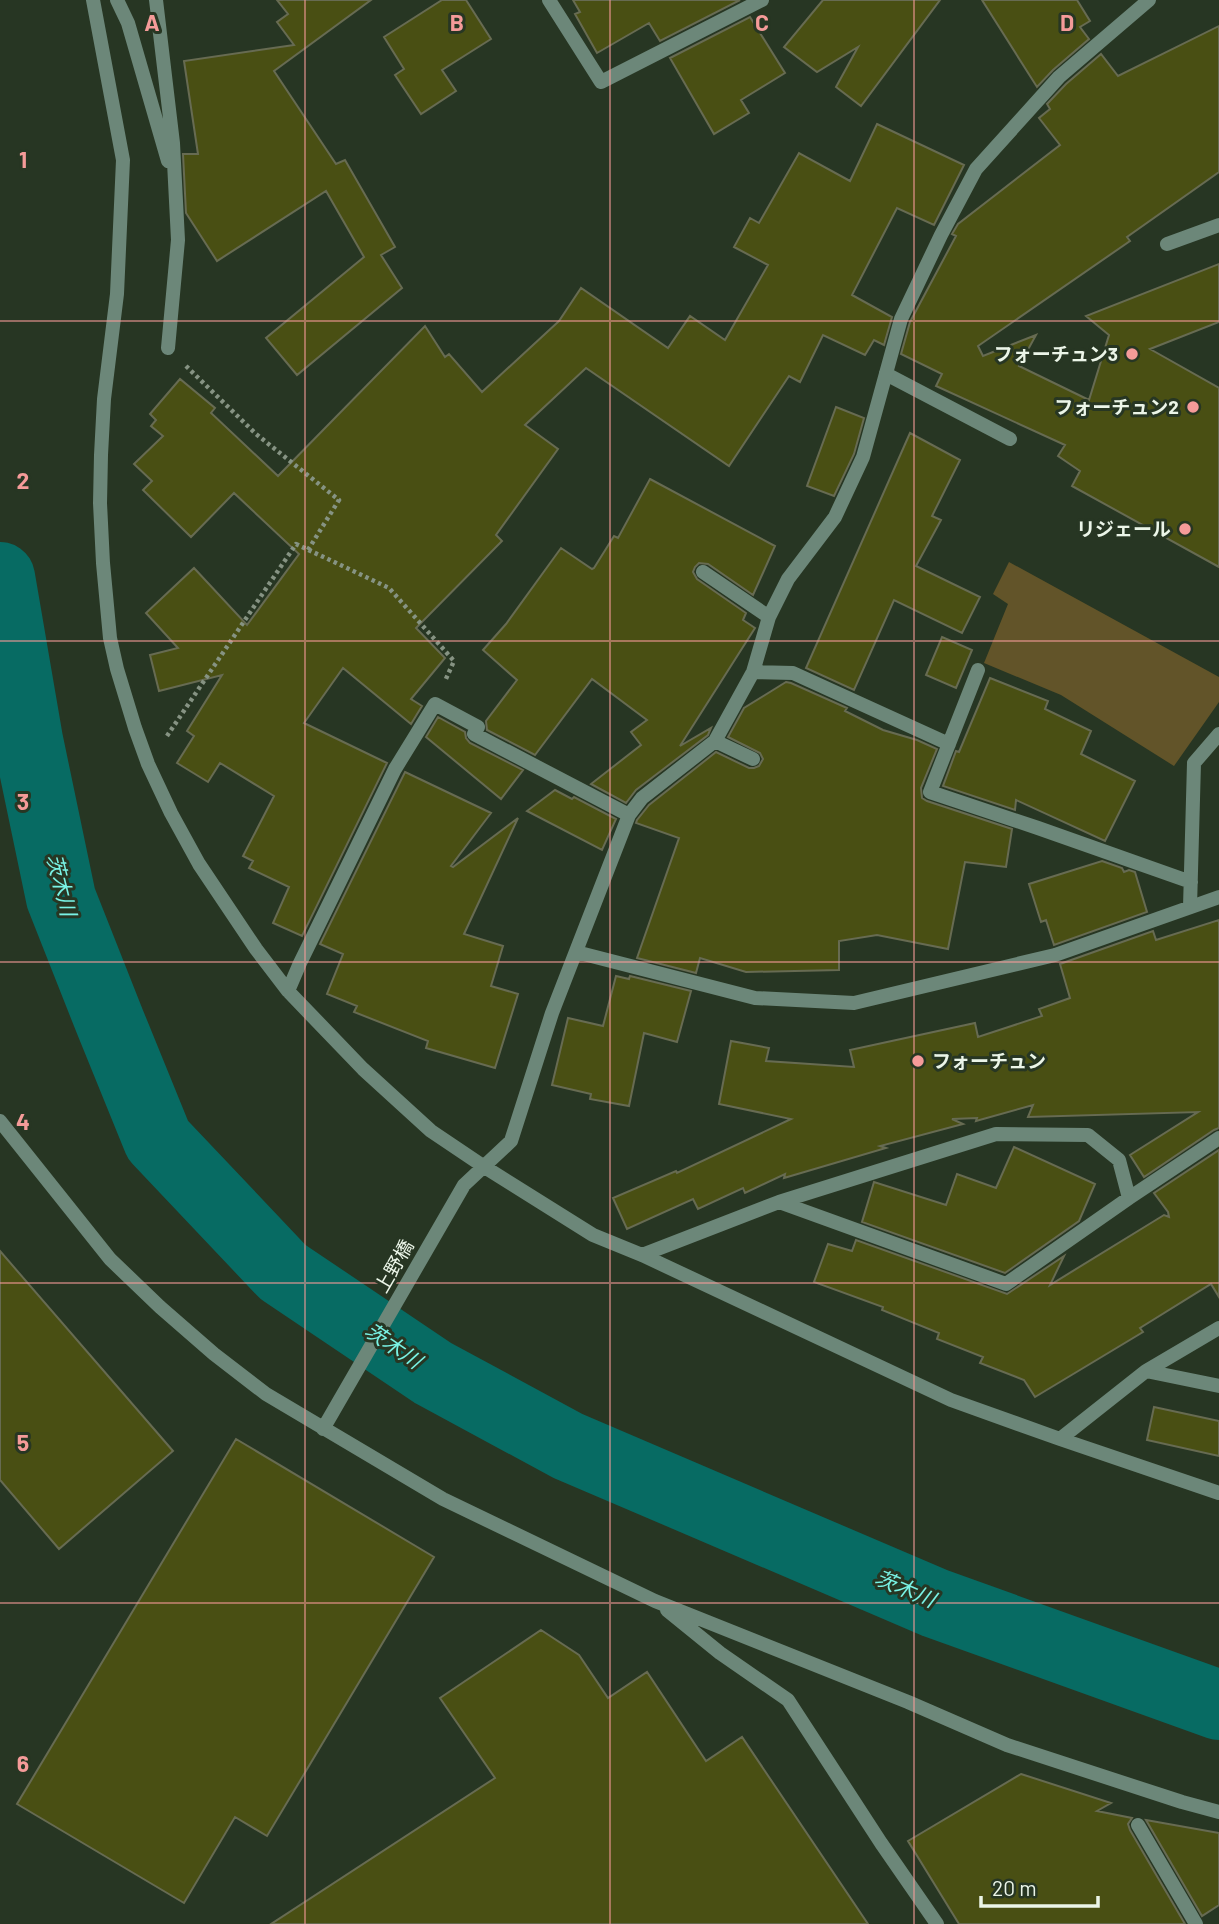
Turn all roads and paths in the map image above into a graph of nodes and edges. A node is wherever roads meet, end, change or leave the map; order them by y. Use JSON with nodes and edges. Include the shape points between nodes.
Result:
{"nodes":[{"id":1,"x":93,"y":0,"type":"edge"},
{"id":2,"x":117,"y":0,"type":"edge"},
{"id":3,"x":156,"y":0,"type":"edge"},
{"id":4,"x":549,"y":0,"type":"edge"},
{"id":5,"x":762,"y":0,"type":"edge"},
{"id":6,"x":1149,"y":0,"type":"edge"},
{"id":7,"x":175,"y":186,"type":"junction"},
{"id":8,"x":1219,"y":225,"type":"edge"},
{"id":9,"x":1167,"y":244,"type":"dead end"},
{"id":10,"x":167,"y":348,"type":"joint"},
{"id":11,"x":886,"y":374,"type":"junction"},
{"id":12,"x":1010,"y":439,"type":"dead end"},
{"id":13,"x":308,"y":550,"type":"junction"},
{"id":14,"x":703,"y":572,"type":"dead end"},
{"id":15,"x":769,"y":617,"type":"junction"},
{"id":16,"x":978,"y":670,"type":"dead end"},
{"id":17,"x":753,"y":672,"type":"junction"},
{"id":18,"x":435,"y":704,"type":"junction"},
{"id":19,"x":1219,"y":734,"type":"edge"},
{"id":20,"x":715,"y":741,"type":"junction"},
{"id":21,"x":949,"y":744,"type":"junction"},
{"id":22,"x":753,"y":759,"type":"dead end"},
{"id":23,"x":148,"y":764,"type":"junction"},
{"id":24,"x":629,"y":815,"type":"junction"},
{"id":25,"x":1191,"y":882,"type":"junction"},
{"id":26,"x":1219,"y":897,"type":"edge"},
{"id":27,"x":1190,"y":907,"type":"junction"},
{"id":28,"x":576,"y":952,"type":"junction"},
{"id":29,"x":288,"y":991,"type":"junction"},
{"id":30,"x":0,"y":1121,"type":"edge"},
{"id":31,"x":1219,"y":1138,"type":"edge"},
{"id":32,"x":483,"y":1166,"type":"junction"},
{"id":33,"x":1129,"y":1198,"type":"junction"},
{"id":34,"x":779,"y":1202,"type":"junction"},
{"id":35,"x":642,"y":1255,"type":"junction"},
{"id":36,"x":1219,"y":1328,"type":"edge"},
{"id":37,"x":1146,"y":1371,"type":"junction"},
{"id":38,"x":1219,"y":1386,"type":"edge"},
{"id":39,"x":323,"y":1429,"type":"junction"},
{"id":40,"x":1060,"y":1439,"type":"junction"},
{"id":41,"x":1219,"y":1493,"type":"edge"},
{"id":42,"x":655,"y":1601,"type":"junction"},
{"id":43,"x":1219,"y":1812,"type":"edge"},
{"id":44,"x":1138,"y":1825,"type":"dead end"},
{"id":45,"x":937,"y":1924,"type":"edge"},
{"id":46,"x":1196,"y":1924,"type":"edge"}],
"edges":[{"from":1,"to":23,"type":"street","via":[[123,160],[117,294],[101,454],[103,564],[110,638]]},
{"from":2,"to":7,"type":"street","via":[[128,23]]},
{"from":3,"to":7,"type":"street"},
{"from":4,"to":5,"type":"street","via":[[601,82]]},
{"from":6,"to":11,"type":"street","via":[[1059,77],[976,169],[901,319]]},
{"from":7,"to":10,"type":"street","via":[[178,240]]},
{"from":8,"to":9,"type":"street"},
{"from":10,"to":13,"type":"path","via":[[256,434],[339,500]]},
{"from":11,"to":12,"type":"street"},
{"from":11,"to":15,"type":"street","via":[[863,457],[835,517],[788,579]]},
{"from":13,"to":18,"type":"path","via":[[389,588],[454,661]]},
{"from":13,"to":23,"type":"path","via":[[296,544]]},
{"from":14,"to":15,"type":"street"},
{"from":15,"to":17,"type":"street"},
{"from":16,"to":21,"type":"street"},
{"from":17,"to":20,"type":"street"},
{"from":17,"to":21,"type":"street","via":[[793,673]]},
{"from":18,"to":24,"type":"street","via":[[478,727],[474,734]]},
{"from":18,"to":29,"type":"street","via":[[396,769]]},
{"from":19,"to":25,"type":"street","via":[[1194,764]]},
{"from":20,"to":22,"type":"street"},
{"from":20,"to":24,"type":"street","via":[[642,798]]},
{"from":21,"to":25,"type":"street","via":[[930,792]]},
{"from":23,"to":29,"type":"street","via":[[199,864]]},
{"from":24,"to":28,"type":"street","name":"上野橋"},
{"from":25,"to":27,"type":"street"},
{"from":26,"to":27,"type":"street"},
{"from":27,"to":28,"type":"street","via":[[1055,955],[854,1003],[755,998]]},
{"from":28,"to":32,"type":"street","name":"上野橋","via":[[511,1141]]},
{"from":29,"to":32,"type":"street","via":[[431,1131]]},
{"from":30,"to":39,"type":"street","via":[[110,1259],[160,1307],[266,1394]]},
{"from":31,"to":33,"type":"street"},
{"from":32,"to":35,"type":"street","via":[[593,1235]]},
{"from":32,"to":39,"type":"street","name":"上野橋","via":[[464,1185]]},
{"from":33,"to":34,"type":"street","via":[[1006,1284]]},
{"from":33,"to":34,"type":"street","via":[[1119,1160],[1088,1135],[996,1133]]},
{"from":34,"to":35,"type":"street"},
{"from":35,"to":40,"type":"street","via":[[951,1400]]},
{"from":36,"to":37,"type":"street"},
{"from":37,"to":38,"type":"street"},
{"from":37,"to":40,"type":"street"},
{"from":39,"to":42,"type":"street","via":[[443,1499]]},
{"from":40,"to":41,"type":"street"},
{"from":42,"to":43,"type":"street","via":[[1007,1745]]},
{"from":42,"to":45,"type":"street","via":[[788,1700]]},
{"from":44,"to":46,"type":"street"}]}
